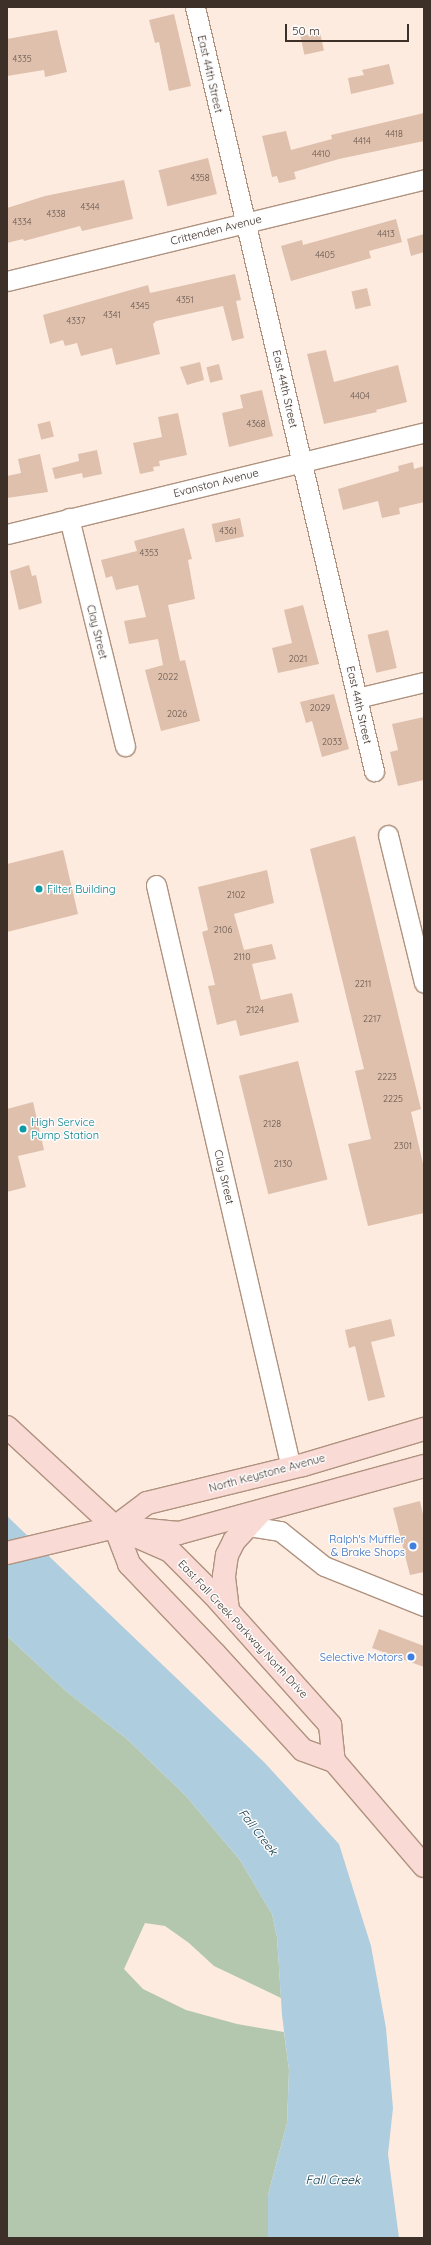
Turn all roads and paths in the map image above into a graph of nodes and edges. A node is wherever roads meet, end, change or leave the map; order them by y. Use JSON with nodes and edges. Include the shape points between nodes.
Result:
{"nodes":[{"id":1,"x":195,"y":7,"type":"edge"},
{"id":2,"x":424,"y":179,"type":"edge"},
{"id":3,"x":245,"y":223,"type":"junction"},
{"id":4,"x":7,"y":280,"type":"edge"},
{"id":5,"x":424,"y":432,"type":"edge"},
{"id":6,"x":302,"y":462,"type":"junction"},
{"id":7,"x":69,"y":518,"type":"junction"},
{"id":8,"x":7,"y":534,"type":"edge"},
{"id":9,"x":424,"y":682,"type":"edge"},
{"id":10,"x":357,"y":698,"type":"junction"},
{"id":11,"x":125,"y":746,"type":"dead end"},
{"id":12,"x":374,"y":771,"type":"dead end"},
{"id":13,"x":388,"y":835,"type":"dead end"},
{"id":14,"x":156,"y":885,"type":"dead end"},
{"id":15,"x":424,"y":983,"type":"edge"},
{"id":16,"x":7,"y":1427,"type":"edge"},
{"id":17,"x":424,"y":1429,"type":"edge"},
{"id":18,"x":424,"y":1466,"type":"edge"},
{"id":19,"x":291,"y":1468,"type":"junction"},
{"id":20,"x":255,"y":1519,"type":"junction"},
{"id":21,"x":115,"y":1527,"type":"junction"},
{"id":22,"x":7,"y":1553,"type":"edge"},
{"id":23,"x":424,"y":1606,"type":"edge"},
{"id":24,"x":228,"y":1610,"type":"junction"},
{"id":25,"x":334,"y":1761,"type":"junction"},
{"id":26,"x":424,"y":1866,"type":"edge"}],
"edges":[{"from":1,"to":3,"type":"street","name":"East 44th Street"},
{"from":2,"to":3,"type":"street","name":"Crittenden Avenue"},
{"from":3,"to":4,"type":"street","name":"Crittenden Avenue"},
{"from":3,"to":6,"type":"street","name":"East 44th Street"},
{"from":5,"to":6,"type":"street","name":"Evanston Avenue"},
{"from":6,"to":7,"type":"street","name":"Evanston Avenue"},
{"from":6,"to":10,"type":"street","name":"East 44th Street"},
{"from":7,"to":8,"type":"street","name":"Evanston Avenue"},
{"from":7,"to":11,"type":"street","name":"Clay Street"},
{"from":9,"to":10,"type":"street"},
{"from":10,"to":12,"type":"street","name":"East 44th Street"},
{"from":13,"to":15,"type":"street"},
{"from":14,"to":19,"type":"street","name":"Clay Street"},
{"from":16,"to":21,"type":"main road","name":"East Fall Creek Parkway North Drive"},
{"from":17,"to":19,"type":"main road","name":"North Keystone Avenue"},
{"from":18,"to":20,"type":"main road","name":"North Keystone Avenue"},
{"from":19,"to":21,"type":"main road","name":"North Keystone Avenue","via":[[147,1502]]},
{"from":20,"to":21,"type":"main road","name":"North Keystone Avenue","via":[[223,1521],[179,1533]]},
{"from":20,"to":23,"type":"street","via":[[280,1530],[324,1566]]},
{"from":20,"to":24,"type":"main road","via":[[234,1542],[227,1555],[224,1576]]},
{"from":21,"to":22,"type":"main road","name":"North Keystone Avenue"},
{"from":21,"to":24,"type":"main road","name":"East Fall Creek Parkway North Drive","via":[[170,1551]]},
{"from":21,"to":25,"type":"main road","name":"East Fall Creek Parkway North Drive","via":[[129,1564],[302,1750]]},
{"from":24,"to":25,"type":"main road","name":"East Fall Creek Parkway North Drive","via":[[330,1725]]},
{"from":25,"to":26,"type":"main road"}]}
